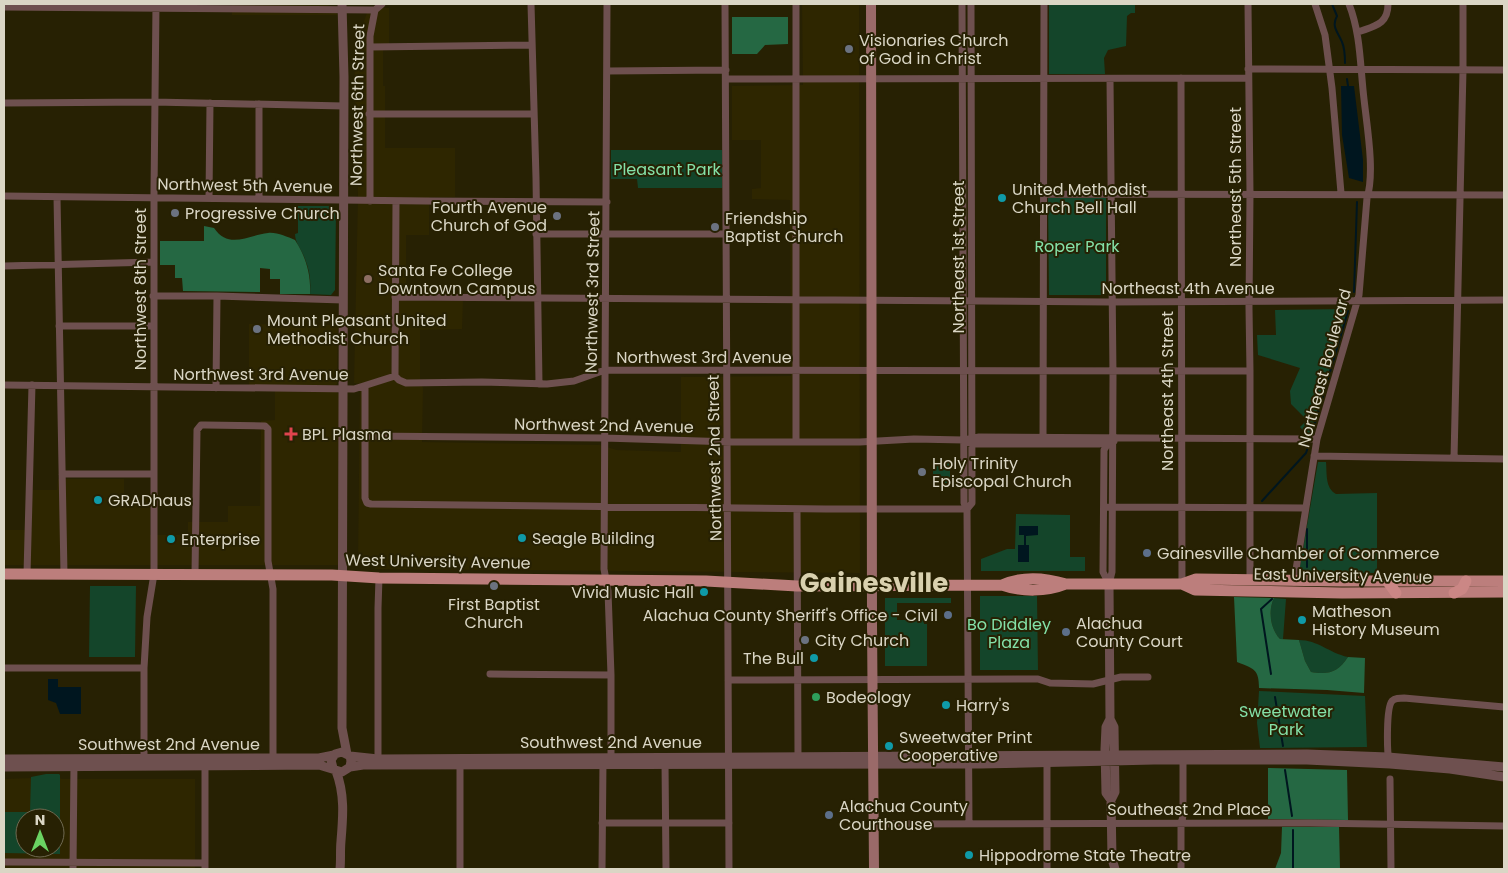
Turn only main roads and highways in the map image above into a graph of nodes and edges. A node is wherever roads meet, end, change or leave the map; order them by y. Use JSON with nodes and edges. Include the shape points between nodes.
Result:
{"nodes":[{"id":1,"x":871,"y":4,"type":"edge"},
{"id":2,"x":4,"y":574,"type":"edge"},
{"id":3,"x":1466,"y":581,"type":"junction"},
{"id":4,"x":1504,"y":581,"type":"edge"},
{"id":5,"x":1388,"y":582,"type":"junction"},
{"id":6,"x":1182,"y":584,"type":"junction"},
{"id":7,"x":872,"y":585,"type":"junction"},
{"id":8,"x":1294,"y":586,"type":"junction"},
{"id":9,"x":1504,"y":592,"type":"edge"},
{"id":10,"x":1396,"y":593,"type":"junction"},
{"id":11,"x":1454,"y":593,"type":"junction"},
{"id":12,"x":874,"y":869,"type":"edge"}],
"edges":[{"from":1,"to":7,"type":"main road"},
{"from":2,"to":7,"type":"main road","name":"West University Avenue","via":[[270,574]]},
{"from":3,"to":4,"type":"main road","name":"East University Avenue"},
{"from":3,"to":5,"type":"main road","name":"East University Avenue"},
{"from":3,"to":11,"type":"highway","via":[[1462,589]]},
{"from":5,"to":8,"type":"main road","name":"East University Avenue"},
{"from":5,"to":10,"type":"highway"},
{"from":6,"to":7,"type":"main road","name":"East University Avenue","via":[[1066,584],[1052,589],[1014,589],[1002,584]]},
{"from":6,"to":8,"type":"main road","name":"East University Avenue","via":[[1196,579],[1250,580]]},
{"from":6,"to":8,"type":"main road","name":"East University Avenue","via":[[1195,590]]},
{"from":7,"to":12,"type":"main road"},
{"from":8,"to":10,"type":"main road","name":"East University Avenue"},
{"from":9,"to":11,"type":"main road","name":"East University Avenue"},
{"from":10,"to":11,"type":"main road","name":"East University Avenue"}]}
